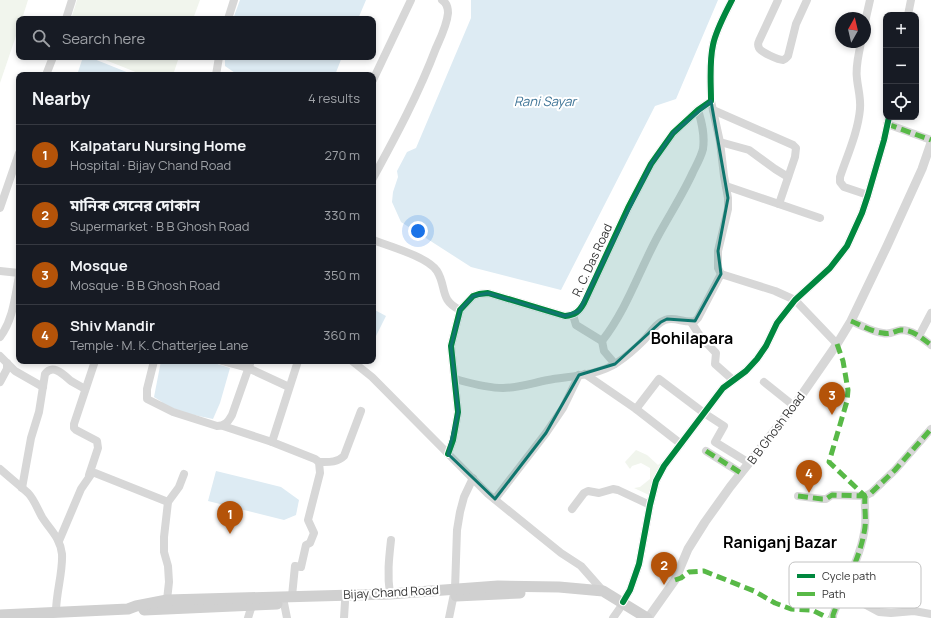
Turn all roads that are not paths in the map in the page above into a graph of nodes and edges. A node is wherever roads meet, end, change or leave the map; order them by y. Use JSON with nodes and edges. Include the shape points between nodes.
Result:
{"nodes":[{"id":1,"x":72,"y":0,"type":"edge"},
{"id":2,"x":234,"y":0,"type":"edge"},
{"id":3,"x":411,"y":0,"type":"edge"},
{"id":4,"x":442,"y":0,"type":"edge"},
{"id":5,"x":732,"y":0,"type":"edge"},
{"id":6,"x":778,"y":0,"type":"edge"},
{"id":7,"x":807,"y":0,"type":"edge"},
{"id":8,"x":870,"y":0,"type":"edge"},
{"id":9,"x":911,"y":0,"type":"edge"},
{"id":10,"x":867,"y":12,"type":"edge"},
{"id":11,"x":909,"y":12,"type":"edge"},
{"id":12,"x":67,"y":16,"type":"edge"},
{"id":13,"x":229,"y":16,"type":"edge"},
{"id":14,"x":860,"y":48,"type":"edge"},
{"id":15,"x":51,"y":60,"type":"edge"},
{"id":16,"x":218,"y":60,"type":"edge"},
{"id":17,"x":47,"y":72,"type":"edge"},
{"id":18,"x":216,"y":72,"type":"edge"},
{"id":19,"x":376,"y":74,"type":"edge"},
{"id":20,"x":712,"y":105,"type":"junction"},
{"id":21,"x":698,"y":110,"type":"junction"},
{"id":22,"x":888,"y":121,"type":"edge"},
{"id":23,"x":931,"y":140,"type":"edge"},
{"id":24,"x":720,"y":142,"type":"junction"},
{"id":25,"x":931,"y":143,"type":"edge"},
{"id":26,"x":16,"y":162,"type":"edge"},
{"id":27,"x":376,"y":172,"type":"edge"},
{"id":28,"x":788,"y":177,"type":"junction"},
{"id":29,"x":726,"y":186,"type":"junction"},
{"id":30,"x":868,"y":195,"type":"junction"},
{"id":31,"x":779,"y":204,"type":"junction"},
{"id":32,"x":0,"y":208,"type":"edge"},
{"id":33,"x":820,"y":218,"type":"dead end"},
{"id":34,"x":376,"y":241,"type":"edge"},
{"id":35,"x":0,"y":271,"type":"edge"},
{"id":36,"x":16,"y":273,"type":"edge"},
{"id":37,"x":721,"y":274,"type":"junction"},
{"id":38,"x":16,"y":292,"type":"edge"},
{"id":39,"x":796,"y":300,"type":"junction"},
{"id":40,"x":460,"y":310,"type":"junction"},
{"id":41,"x":931,"y":313,"type":"edge"},
{"id":42,"x":573,"y":315,"type":"junction"},
{"id":43,"x":851,"y":321,"type":"junction"},
{"id":44,"x":691,"y":322,"type":"junction"},
{"id":45,"x":920,"y":336,"type":"junction"},
{"id":46,"x":0,"y":337,"type":"edge"},
{"id":47,"x":602,"y":341,"type":"junction"},
{"id":48,"x":837,"y":344,"type":"junction"},
{"id":49,"x":931,"y":345,"type":"edge"},
{"id":50,"x":0,"y":356,"type":"edge"},
{"id":51,"x":8,"y":363,"type":"junction"},
{"id":52,"x":94,"y":364,"type":"edge"},
{"id":53,"x":153,"y":364,"type":"edge"},
{"id":54,"x":297,"y":364,"type":"edge"},
{"id":55,"x":356,"y":364,"type":"edge"},
{"id":56,"x":614,"y":364,"type":"junction"},
{"id":57,"x":249,"y":365,"type":"edge"},
{"id":58,"x":582,"y":375,"type":"junction"},
{"id":59,"x":455,"y":378,"type":"junction"},
{"id":60,"x":733,"y":380,"type":"junction"},
{"id":61,"x":0,"y":382,"type":"edge"},
{"id":62,"x":764,"y":382,"type":"dead end"},
{"id":63,"x":43,"y":387,"type":"junction"},
{"id":64,"x":289,"y":388,"type":"junction"},
{"id":65,"x":85,"y":389,"type":"junction"},
{"id":66,"x":794,"y":406,"type":"junction"},
{"id":67,"x":636,"y":409,"type":"junction"},
{"id":68,"x":361,"y":411,"type":"dead end"},
{"id":69,"x":704,"y":413,"type":"junction"},
{"id":70,"x":222,"y":426,"type":"junction"},
{"id":71,"x":931,"y":429,"type":"edge"},
{"id":72,"x":272,"y":442,"type":"junction"},
{"id":73,"x":681,"y":444,"type":"junction"},
{"id":74,"x":706,"y":451,"type":"dead end"},
{"id":75,"x":448,"y":454,"type":"junction"},
{"id":76,"x":319,"y":462,"type":"junction"},
{"id":77,"x":749,"y":464,"type":"junction"},
{"id":78,"x":0,"y":469,"type":"edge"},
{"id":79,"x":184,"y":474,"type":"dead end"},
{"id":80,"x":741,"y":474,"type":"junction"},
{"id":81,"x":89,"y":475,"type":"junction"},
{"id":82,"x":473,"y":478,"type":"junction"},
{"id":83,"x":22,"y":488,"type":"junction"},
{"id":84,"x":798,"y":496,"type":"dead end"},
{"id":85,"x":866,"y":496,"type":"junction"},
{"id":86,"x":495,"y":500,"type":"junction"},
{"id":87,"x":168,"y":502,"type":"junction"},
{"id":88,"x":650,"y":505,"type":"junction"},
{"id":89,"x":572,"y":508,"type":"dead end"},
{"id":90,"x":390,"y":540,"type":"dead end"},
{"id":91,"x":59,"y":541,"type":"junction"},
{"id":92,"x":855,"y":562,"type":"edge"},
{"id":93,"x":603,"y":591,"type":"junction"},
{"id":94,"x":454,"y":592,"type":"junction"},
{"id":95,"x":390,"y":594,"type":"junction"},
{"id":96,"x":288,"y":600,"type":"junction"},
{"id":97,"x":345,"y":602,"type":"junction"},
{"id":98,"x":252,"y":605,"type":"junction"},
{"id":99,"x":621,"y":605,"type":"junction"},
{"id":100,"x":836,"y":608,"type":"edge"},
{"id":101,"x":868,"y":608,"type":"edge"},
{"id":102,"x":163,"y":609,"type":"edge"},
{"id":103,"x":56,"y":612,"type":"junction"},
{"id":104,"x":931,"y":614,"type":"edge"},
{"id":105,"x":879,"y":615,"type":"edge"},
{"id":106,"x":0,"y":616,"type":"edge"},
{"id":107,"x":34,"y":616,"type":"edge"},
{"id":108,"x":248,"y":618,"type":"edge"},
{"id":109,"x":287,"y":618,"type":"edge"},
{"id":110,"x":344,"y":618,"type":"edge"},
{"id":111,"x":449,"y":618,"type":"edge"},
{"id":112,"x":613,"y":618,"type":"edge"},
{"id":113,"x":637,"y":618,"type":"edge"},
{"id":114,"x":647,"y":618,"type":"edge"},
{"id":115,"x":833,"y":618,"type":"edge"}],
"edges":[{"from":1,"to":12,"type":"street"},
{"from":2,"to":13,"type":"street"},
{"from":3,"to":19,"type":"street"},
{"from":4,"to":27,"type":"street","via":[[447,5],[448,12],[443,32],[407,114]]},
{"from":5,"to":20,"type":"street","via":[[713,44]]},
{"from":6,"to":7,"type":"street","via":[[758,46],[763,52],[783,60],[788,56],[796,24]]},
{"from":8,"to":10,"type":"street"},
{"from":9,"to":11,"type":"street"},
{"from":14,"to":30,"type":"street","via":[[857,69],[860,110],[840,182],[844,187]]},
{"from":15,"to":17,"type":"street"},
{"from":16,"to":18,"type":"street"},
{"from":20,"to":21,"type":"street","name":"R. C. Das Road"},
{"from":20,"to":24,"type":"street"},
{"from":20,"to":28,"type":"street","via":[[794,145],[797,152]]},
{"from":21,"to":42,"type":"street","name":"R. C. Das Road","via":[[673,132],[651,164],[584,303]]},
{"from":21,"to":47,"type":"street","via":[[703,126],[703,149],[698,162],[674,210],[658,235],[626,305]]},
{"from":22,"to":23,"type":"street"},
{"from":22,"to":30,"type":"street"},
{"from":24,"to":28,"type":"street","via":[[749,150]]},
{"from":24,"to":29,"type":"street"},
{"from":25,"to":43,"type":"street","name":"B B Ghosh Road","via":[[922,169]]},
{"from":26,"to":32,"type":"street"},
{"from":28,"to":31,"type":"street"},
{"from":29,"to":31,"type":"street"},
{"from":29,"to":37,"type":"street","via":[[728,209],[717,261]]},
{"from":30,"to":39,"type":"street","via":[[847,246],[830,268]]},
{"from":31,"to":33,"type":"street"},
{"from":34,"to":40,"type":"street","via":[[430,264],[436,271],[447,301]]},
{"from":35,"to":36,"type":"street"},
{"from":37,"to":39,"type":"street"},
{"from":37,"to":44,"type":"street","via":[[698,318]]},
{"from":38,"to":46,"type":"street","via":[[13,308]]},
{"from":39,"to":48,"type":"street"},
{"from":39,"to":60,"type":"street","via":[[777,323],[766,346],[756,359],[746,371]]},
{"from":40,"to":42,"type":"street","via":[[473,296],[488,293],[565,316]]},
{"from":40,"to":59,"type":"street","via":[[451,346]]},
{"from":41,"to":45,"type":"street"},
{"from":42,"to":47,"type":"street","via":[[576,325]]},
{"from":43,"to":45,"type":"street","via":[[881,333],[892,334],[900,330]]},
{"from":43,"to":48,"type":"street","name":"B B Ghosh Road"},
{"from":44,"to":56,"type":"street","via":[[667,319],[661,322],[643,341]]},
{"from":44,"to":60,"type":"street","via":[[716,353],[715,364]]},
{"from":45,"to":49,"type":"street"},
{"from":47,"to":56,"type":"street","via":[[604,351]]},
{"from":48,"to":66,"type":"street","name":"B B Ghosh Road"},
{"from":50,"to":51,"type":"street"},
{"from":51,"to":61,"type":"street"},
{"from":51,"to":63,"type":"street","via":[[14,371]]},
{"from":52,"to":65,"type":"street"},
{"from":53,"to":70,"type":"street","via":[[147,399],[173,412]]},
{"from":54,"to":64,"type":"street"},
{"from":55,"to":75,"type":"street","via":[[372,377]]},
{"from":56,"to":58,"type":"street","via":[[606,369]]},
{"from":57,"to":64,"type":"street"},
{"from":57,"to":70,"type":"street","via":[[232,415]]},
{"from":58,"to":59,"type":"street","via":[[502,388]]},
{"from":58,"to":67,"type":"street"},
{"from":58,"to":86,"type":"street","via":[[546,433]]},
{"from":59,"to":75,"type":"street","via":[[458,412]]},
{"from":60,"to":69,"type":"street","via":[[723,388]]},
{"from":62,"to":66,"type":"street"},
{"from":63,"to":65,"type":"street","via":[[45,374],[52,369],[58,370]]},
{"from":63,"to":83,"type":"street"},
{"from":64,"to":72,"type":"street"},
{"from":65,"to":81,"type":"street","via":[[74,428],[97,441],[98,448]]},
{"from":66,"to":77,"type":"street","name":"B B Ghosh Road"},
{"from":67,"to":69,"type":"street","via":[[660,379]]},
{"from":67,"to":73,"type":"street"},
{"from":68,"to":76,"type":"street","via":[[344,456],[333,462]]},
{"from":69,"to":73,"type":"street"},
{"from":69,"to":77,"type":"street","via":[[724,426],[715,442]]},
{"from":70,"to":72,"type":"street"},
{"from":71,"to":85,"type":"street","via":[[895,470]]},
{"from":72,"to":76,"type":"street"},
{"from":73,"to":88,"type":"street","via":[[656,481]]},
{"from":74,"to":80,"type":"street"},
{"from":75,"to":82,"type":"street"},
{"from":76,"to":96,"type":"street","via":[[320,474],[308,520],[314,533],[310,543],[306,545],[301,567],[295,566]]},
{"from":77,"to":80,"type":"street","name":"B B Ghosh Road"},
{"from":78,"to":83,"type":"street"},
{"from":79,"to":87,"type":"street","via":[[179,487]]},
{"from":80,"to":114,"type":"street","name":"B B Ghosh Road","via":[[701,528],[688,548],[675,580]]},
{"from":81,"to":87,"type":"street","via":[[95,473]]},
{"from":81,"to":91,"type":"street"},
{"from":82,"to":86,"type":"street"},
{"from":82,"to":94,"type":"street","via":[[463,502],[457,530]]},
{"from":83,"to":91,"type":"street","via":[[29,494]]},
{"from":84,"to":85,"type":"street","via":[[822,499],[832,495]]},
{"from":85,"to":92,"type":"street","via":[[864,533]]},
{"from":86,"to":93,"type":"street","via":[[581,566]]},
{"from":87,"to":102,"type":"street","via":[[164,537],[168,571]]},
{"from":88,"to":89,"type":"street","via":[[613,489],[603,493],[588,491]]},
{"from":88,"to":99,"type":"street","via":[[639,564],[630,590]]},
{"from":90,"to":95,"type":"street"},
{"from":91,"to":103,"type":"street","via":[[62,554]]},
{"from":93,"to":94,"type":"main road","name":"Bijay Chand Road","via":[[498,586]]},
{"from":93,"to":99,"type":"main road","name":"Bijay Chand Road"},
{"from":94,"to":95,"type":"main road","name":"Bijay Chand Road"},
{"from":94,"to":97,"type":"main road","name":"Bijay Chand Road"},
{"from":94,"to":99,"type":"main road","name":"Bijay Chand Road","via":[[585,595],[601,597]]},
{"from":94,"to":111,"type":"street"},
{"from":95,"to":96,"type":"main road","name":"Bijay Chand Road"},
{"from":96,"to":97,"type":"main road","name":"Bijay Chand Road"},
{"from":96,"to":98,"type":"main road","name":"Bijay Chand Road"},
{"from":96,"to":102,"type":"main road","name":"Bijay Chand Road"},
{"from":96,"to":109,"type":"street"},
{"from":97,"to":110,"type":"street"},
{"from":98,"to":102,"type":"main road","name":"Bijay Chand Road"},
{"from":98,"to":108,"type":"street"},
{"from":99,"to":112,"type":"street"},
{"from":99,"to":113,"type":"main road","name":"Bijay Chand Road"},
{"from":99,"to":114,"type":"main road","name":"Bijay Chand Road"},
{"from":100,"to":115,"type":"street"},
{"from":101,"to":105,"type":"street"},
{"from":102,"to":103,"type":"main road","name":"Bijay Chand Road","via":[[136,606]]},
{"from":103,"to":107,"type":"main road","name":"Bijay Chand Road"},
{"from":104,"to":105,"type":"street","via":[[914,611]]},
{"from":106,"to":107,"type":"main road","name":"Bijay Chand Road"}]}
